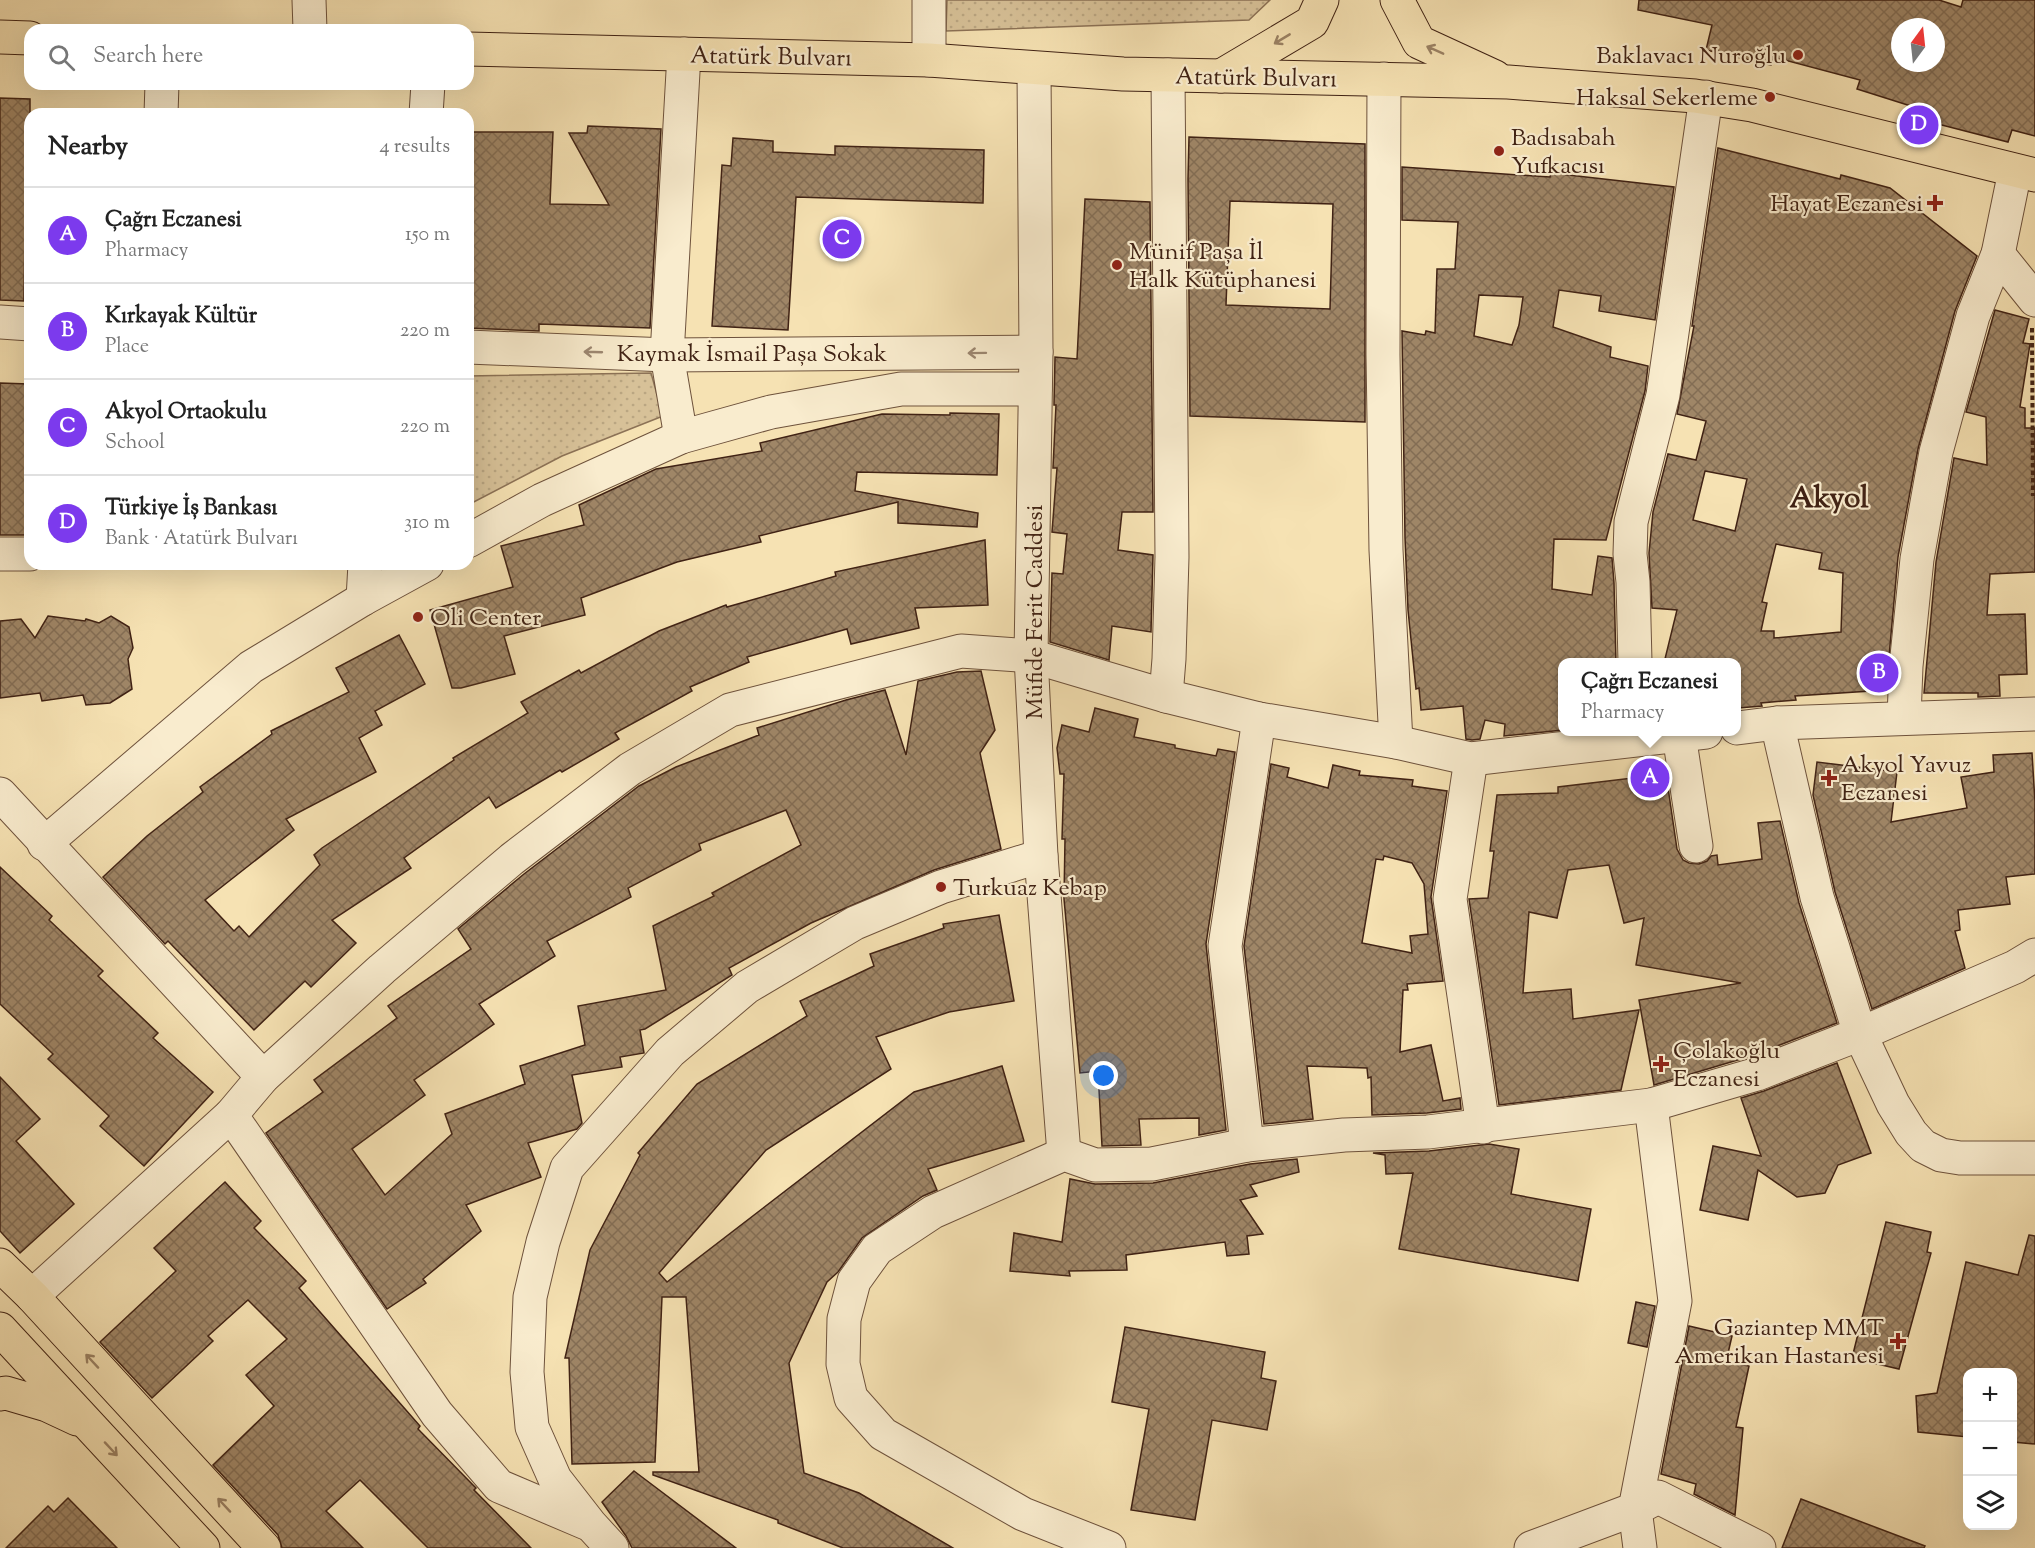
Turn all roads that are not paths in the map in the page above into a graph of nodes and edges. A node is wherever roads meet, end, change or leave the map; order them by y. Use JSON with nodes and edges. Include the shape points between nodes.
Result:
{"nodes":[{"id":1,"x":309,"y":0,"type":"edge"},
{"id":2,"x":929,"y":0,"type":"edge"},
{"id":3,"x":1322,"y":0,"type":"edge"},
{"id":4,"x":1397,"y":0,"type":"edge"},
{"id":5,"x":310,"y":24,"type":"edge"},
{"id":6,"x":0,"y":37,"type":"edge"},
{"id":7,"x":24,"y":38,"type":"edge"},
{"id":8,"x":474,"y":49,"type":"edge"},
{"id":9,"x":684,"y":54,"type":"junction"},
{"id":10,"x":929,"y":60,"type":"junction"},
{"id":11,"x":1034,"y":69,"type":"junction"},
{"id":12,"x":1167,"y":75,"type":"junction"},
{"id":13,"x":1221,"y":76,"type":"junction"},
{"id":14,"x":1384,"y":79,"type":"junction"},
{"id":15,"x":1508,"y":82,"type":"junction"},
{"id":16,"x":162,"y":90,"type":"edge"},
{"id":17,"x":428,"y":90,"type":"edge"},
{"id":18,"x":1706,"y":98,"type":"junction"},
{"id":19,"x":161,"y":108,"type":"edge"},
{"id":20,"x":426,"y":108,"type":"edge"},
{"id":21,"x":2025,"y":173,"type":"edge"},
{"id":22,"x":1998,"y":254,"type":"junction"},
{"id":23,"x":2034,"y":298,"type":"edge"},
{"id":24,"x":0,"y":322,"type":"edge"},
{"id":25,"x":24,"y":324,"type":"edge"},
{"id":26,"x":474,"y":347,"type":"edge"},
{"id":27,"x":1036,"y":352,"type":"junction"},
{"id":28,"x":667,"y":355,"type":"junction"},
{"id":29,"x":1035,"y":389,"type":"junction"},
{"id":30,"x":681,"y":437,"type":"junction"},
{"id":31,"x":474,"y":538,"type":"edge"},
{"id":32,"x":0,"y":554,"type":"edge"},
{"id":33,"x":24,"y":554,"type":"edge"},
{"id":34,"x":365,"y":570,"type":"edge"},
{"id":35,"x":416,"y":570,"type":"edge"},
{"id":36,"x":363,"y":599,"type":"junction"},
{"id":37,"x":1031,"y":656,"type":"junction"},
{"id":38,"x":1635,"y":658,"type":"edge"},
{"id":39,"x":1166,"y":696,"type":"junction"},
{"id":40,"x":2035,"y":714,"type":"edge"},
{"id":41,"x":1904,"y":718,"type":"junction"},
{"id":42,"x":1259,"y":719,"type":"junction"},
{"id":43,"x":1777,"y":723,"type":"junction"},
{"id":44,"x":1741,"y":728,"type":"edge"},
{"id":45,"x":1630,"y":736,"type":"edge"},
{"id":46,"x":1692,"y":736,"type":"edge"},
{"id":47,"x":1396,"y":742,"type":"junction"},
{"id":48,"x":1471,"y":759,"type":"junction"},
{"id":49,"x":0,"y":794,"type":"edge"},
{"id":50,"x":44,"y":844,"type":"junction"},
{"id":51,"x":1696,"y":846,"type":"dead end"},
{"id":52,"x":1041,"y":856,"type":"junction"},
{"id":53,"x":2035,"y":955,"type":"edge"},
{"id":54,"x":1860,"y":1034,"type":"junction"},
{"id":55,"x":262,"y":1077,"type":"junction"},
{"id":56,"x":1651,"y":1105,"type":"junction"},
{"id":57,"x":231,"y":1115,"type":"junction"},
{"id":58,"x":1483,"y":1127,"type":"junction"},
{"id":59,"x":1247,"y":1145,"type":"junction"},
{"id":60,"x":1064,"y":1154,"type":"junction"},
{"id":61,"x":2035,"y":1158,"type":"edge"},
{"id":62,"x":0,"y":1265,"type":"edge"},
{"id":63,"x":32,"y":1296,"type":"junction"},
{"id":64,"x":0,"y":1330,"type":"edge"},
{"id":65,"x":0,"y":1394,"type":"edge"},
{"id":66,"x":88,"y":1424,"type":"junction"},
{"id":67,"x":1635,"y":1509,"type":"junction"},
{"id":68,"x":590,"y":1524,"type":"junction"},
{"id":69,"x":1059,"y":1539,"type":"edge"},
{"id":70,"x":203,"y":1548,"type":"edge"},
{"id":71,"x":264,"y":1548,"type":"edge"},
{"id":72,"x":612,"y":1548,"type":"edge"},
{"id":73,"x":1109,"y":1548,"type":"edge"},
{"id":74,"x":1531,"y":1548,"type":"edge"},
{"id":75,"x":1640,"y":1548,"type":"edge"},
{"id":76,"x":1759,"y":1548,"type":"edge"}],
"edges":[{"from":1,"to":5,"type":"street"},
{"from":2,"to":10,"type":"street"},
{"from":3,"to":13,"type":"main road","one_way":true,"via":[[1312,22]]},
{"from":15,"to":4,"type":"main road","one_way":true,"via":[[1419,42]]},
{"from":6,"to":7,"type":"main road"},
{"from":8,"to":9,"type":"main road","name":"Atatürk Bulvarı"},
{"from":9,"to":10,"type":"main road","name":"Atatürk Bulvarı"},
{"from":9,"to":28,"type":"street"},
{"from":10,"to":11,"type":"main road","name":"Atatürk Bulvarı"},
{"from":11,"to":12,"type":"main road","name":"Atatürk Bulvarı"},
{"from":11,"to":27,"type":"street","name":"Müfide Ferit Caddesi"},
{"from":12,"to":13,"type":"main road","name":"Atatürk Bulvarı"},
{"from":12,"to":39,"type":"street","via":[[1172,557]]},
{"from":13,"to":14,"type":"main road","name":"Atatürk Bulvarı"},
{"from":14,"to":15,"type":"main road","name":"Atatürk Bulvarı"},
{"from":14,"to":47,"type":"street","via":[[1386,550]]},
{"from":15,"to":18,"type":"main road","name":"Atatürk Bulvarı"},
{"from":16,"to":19,"type":"street"},
{"from":17,"to":20,"type":"street"},
{"from":18,"to":21,"type":"main road","name":"Atatürk Bulvarı","via":[[1752,105]]},
{"from":18,"to":38,"type":"street","via":[[1663,395],[1631,522]]},
{"from":21,"to":22,"type":"street"},
{"from":22,"to":23,"type":"street"},
{"from":22,"to":41,"type":"street","via":[[1966,336],[1936,452],[1917,559]]},
{"from":24,"to":25,"type":"street"},
{"from":28,"to":26,"type":"street","name":"Kaymak İsmail Paşa Sokak","one_way":true},
{"from":27,"to":28,"type":"street","name":"Kaymak İsmail Paşa Sokak","one_way":true},
{"from":27,"to":29,"type":"street","name":"Müfide Ferit Caddesi"},
{"from":28,"to":30,"type":"street"},
{"from":29,"to":30,"type":"street","via":[[901,389],[771,412]]},
{"from":29,"to":37,"type":"street","name":"Müfide Ferit Caddesi"},
{"from":30,"to":31,"type":"street","via":[[542,500]]},
{"from":32,"to":33,"type":"street"},
{"from":34,"to":36,"type":"street"},
{"from":35,"to":36,"type":"street"},
{"from":36,"to":50,"type":"street","via":[[251,667]]},
{"from":37,"to":39,"type":"street"},
{"from":37,"to":52,"type":"street","name":"Müfide Ferit Caddesi"},
{"from":37,"to":55,"type":"street","via":[[961,651],[730,710],[630,769],[512,859]]},
{"from":39,"to":42,"type":"street"},
{"from":40,"to":41,"type":"street"},
{"from":41,"to":43,"type":"street"},
{"from":42,"to":47,"type":"street"},
{"from":42,"to":59,"type":"street","via":[[1225,946]]},
{"from":43,"to":44,"type":"street"},
{"from":43,"to":54,"type":"street","via":[[1817,897]]},
{"from":45,"to":48,"type":"street"},
{"from":46,"to":51,"type":"street"},
{"from":47,"to":48,"type":"street"},
{"from":48,"to":58,"type":"street","via":[[1450,899]]},
{"from":49,"to":50,"type":"street"},
{"from":50,"to":55,"type":"street"},
{"from":52,"to":60,"type":"street","name":"Müfide Ferit Caddesi"},
{"from":52,"to":68,"type":"street","via":[[941,887],[855,924],[747,987],[670,1052],[567,1168],[530,1297],[527,1372],[532,1427],[555,1479]]},
{"from":53,"to":54,"type":"street"},
{"from":54,"to":56,"type":"street","via":[[1757,1074]]},
{"from":54,"to":61,"type":"street","via":[[1893,1104],[1923,1146],[1941,1155],[1960,1158]]},
{"from":55,"to":57,"type":"street"},
{"from":56,"to":58,"type":"street"},
{"from":56,"to":67,"type":"street","via":[[1676,1301]]},
{"from":57,"to":63,"type":"street"},
{"from":57,"to":68,"type":"street","via":[[437,1414],[499,1486]]},
{"from":58,"to":59,"type":"street"},
{"from":59,"to":60,"type":"street","via":[[1152,1164],[1095,1165]]},
{"from":60,"to":69,"type":"street","via":[[933,1212],[877,1249],[854,1281],[844,1319],[843,1364],[851,1398],[883,1434],[1023,1514]]},
{"from":62,"to":63,"type":"main road"},
{"from":63,"to":64,"type":"main road"},
{"from":71,"to":63,"type":"main road","one_way":true},
{"from":64,"to":66,"type":"main road"},
{"from":65,"to":66,"type":"main road","via":[[47,1405]]},
{"from":66,"to":70,"type":"main road","one_way":true},
{"from":67,"to":74,"type":"street"},
{"from":67,"to":75,"type":"street"},
{"from":67,"to":76,"type":"street","via":[[1658,1497]]},
{"from":68,"to":72,"type":"street"},
{"from":69,"to":73,"type":"street"}]}
